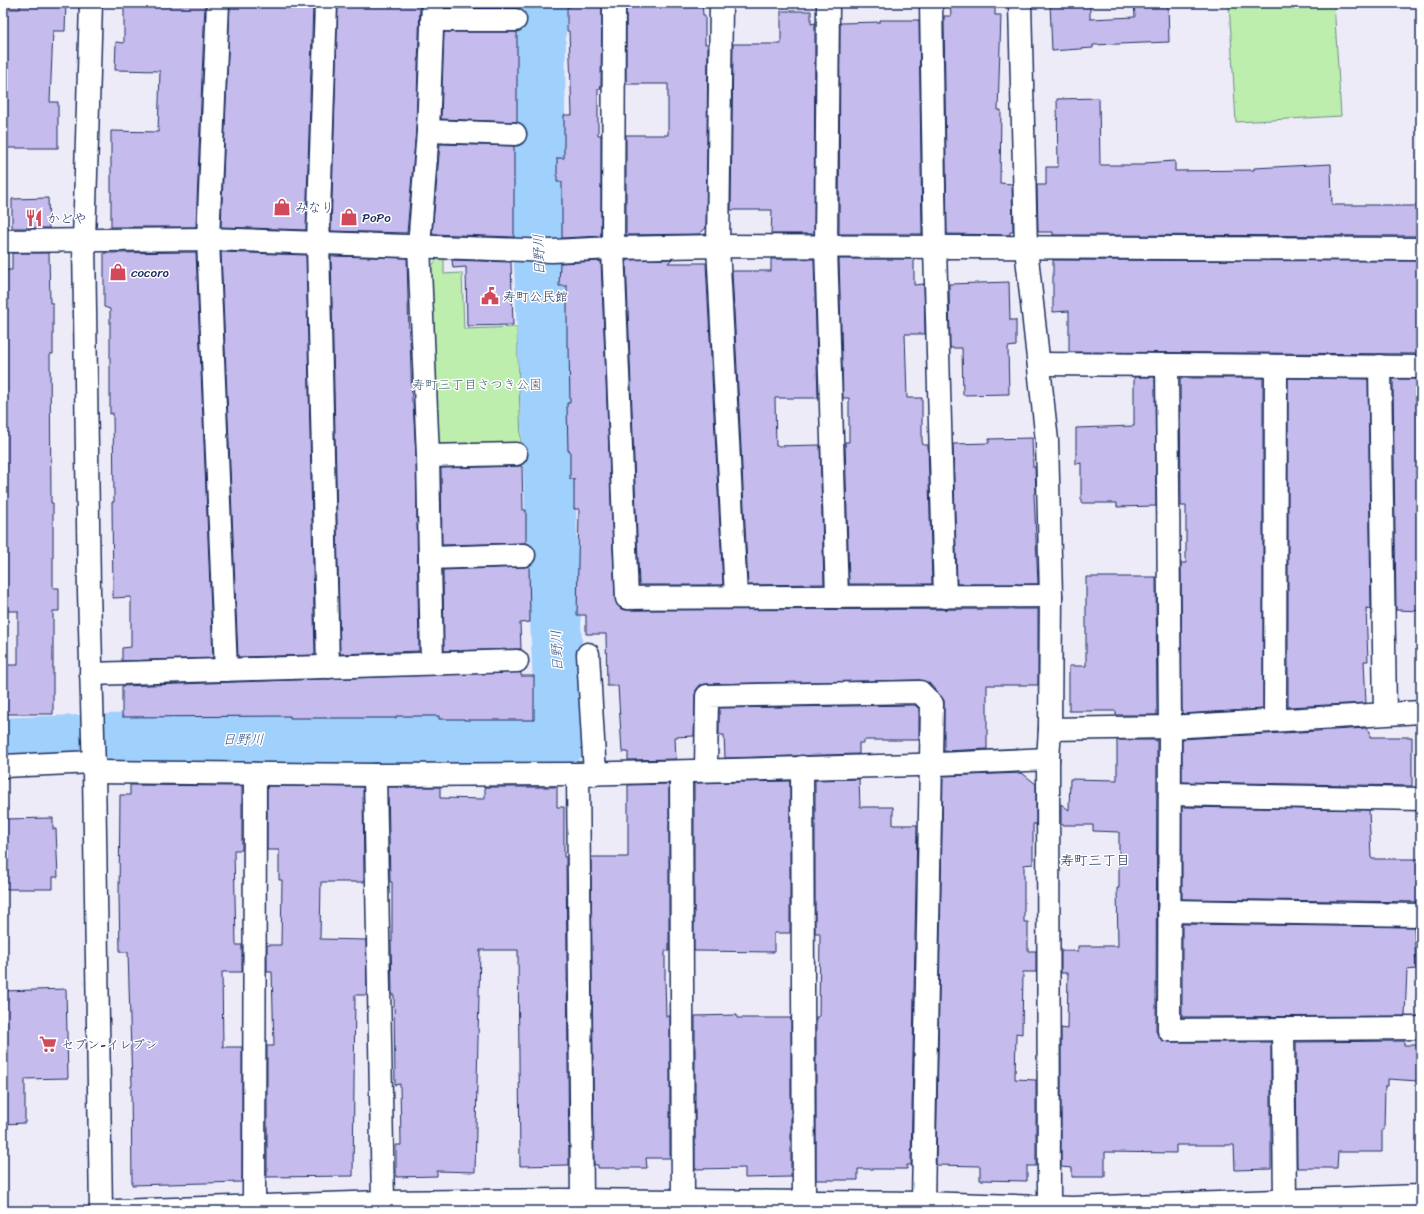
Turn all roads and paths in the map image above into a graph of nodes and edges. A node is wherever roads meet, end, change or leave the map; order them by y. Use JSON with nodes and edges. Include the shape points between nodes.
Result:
{"nodes":[{"id":1,"x":91,"y":3,"type":"edge"},
{"id":2,"x":218,"y":3,"type":"edge"},
{"id":3,"x":326,"y":3,"type":"edge"},
{"id":4,"x":614,"y":3,"type":"edge"},
{"id":5,"x":721,"y":3,"type":"edge"},
{"id":6,"x":828,"y":3,"type":"edge"},
{"id":7,"x":931,"y":3,"type":"edge"},
{"id":8,"x":1020,"y":3,"type":"edge"},
{"id":9,"x":433,"y":12,"type":"edge"},
{"id":10,"x":515,"y":20,"type":"dead end"},
{"id":11,"x":428,"y":131,"type":"junction"},
{"id":12,"x":515,"y":134,"type":"dead end"},
{"id":13,"x":208,"y":239,"type":"junction"},
{"id":14,"x":3,"y":241,"type":"edge"},
{"id":15,"x":84,"y":241,"type":"junction"},
{"id":16,"x":318,"y":243,"type":"junction"},
{"id":17,"x":420,"y":246,"type":"junction"},
{"id":18,"x":718,"y":246,"type":"junction"},
{"id":19,"x":826,"y":247,"type":"junction"},
{"id":20,"x":613,"y":248,"type":"junction"},
{"id":21,"x":935,"y":248,"type":"junction"},
{"id":22,"x":1026,"y":248,"type":"junction"},
{"id":23,"x":1421,"y":249,"type":"edge"},
{"id":24,"x":1039,"y":364,"type":"junction"},
{"id":25,"x":1167,"y":365,"type":"junction"},
{"id":26,"x":1276,"y":366,"type":"junction"},
{"id":27,"x":1380,"y":366,"type":"junction"},
{"id":28,"x":1421,"y":367,"type":"edge"},
{"id":29,"x":516,"y":454,"type":"dead end"},
{"id":30,"x":428,"y":456,"type":"junction"},
{"id":31,"x":524,"y":555,"type":"dead end"},
{"id":32,"x":430,"y":558,"type":"junction"},
{"id":33,"x":1051,"y":596,"type":"junction"},
{"id":34,"x":736,"y":597,"type":"junction"},
{"id":35,"x":837,"y":597,"type":"junction"},
{"id":36,"x":946,"y":597,"type":"junction"},
{"id":37,"x":588,"y":654,"type":"dead end"},
{"id":38,"x":518,"y":661,"type":"dead end"},
{"id":39,"x":432,"y":663,"type":"junction"},
{"id":40,"x":328,"y":666,"type":"junction"},
{"id":41,"x":226,"y":670,"type":"junction"},
{"id":42,"x":91,"y":674,"type":"junction"},
{"id":43,"x":1421,"y":712,"type":"edge"},
{"id":44,"x":1385,"y":713,"type":"junction"},
{"id":45,"x":1276,"y":720,"type":"junction"},
{"id":46,"x":1170,"y":727,"type":"junction"},
{"id":47,"x":1050,"y":729,"type":"junction"},
{"id":48,"x":1048,"y":759,"type":"junction"},
{"id":49,"x":930,"y":764,"type":"junction"},
{"id":50,"x":3,"y":766,"type":"edge"},
{"id":51,"x":94,"y":767,"type":"junction"},
{"id":52,"x":802,"y":767,"type":"junction"},
{"id":53,"x":706,"y":770,"type":"junction"},
{"id":54,"x":681,"y":772,"type":"junction"},
{"id":55,"x":255,"y":774,"type":"junction"},
{"id":56,"x":586,"y":774,"type":"junction"},
{"id":57,"x":375,"y":776,"type":"junction"},
{"id":58,"x":1170,"y":794,"type":"junction"},
{"id":59,"x":1421,"y":799,"type":"edge"},
{"id":60,"x":1169,"y":911,"type":"junction"},
{"id":61,"x":1421,"y":915,"type":"edge"},
{"id":62,"x":1421,"y":1028,"type":"edge"},
{"id":63,"x":1283,"y":1029,"type":"junction"},
{"id":64,"x":1421,"y":1196,"type":"edge"},
{"id":65,"x":582,"y":1201,"type":"junction"},
{"id":66,"x":683,"y":1201,"type":"junction"},
{"id":67,"x":382,"y":1202,"type":"junction"},
{"id":68,"x":804,"y":1203,"type":"junction"},
{"id":69,"x":923,"y":1203,"type":"junction"},
{"id":70,"x":254,"y":1206,"type":"junction"},
{"id":71,"x":561,"y":1206,"type":"edge"},
{"id":72,"x":1283,"y":1206,"type":"edge"},
{"id":73,"x":1171,"y":1207,"type":"edge"},
{"id":74,"x":1048,"y":1210,"type":"edge"},
{"id":75,"x":101,"y":1211,"type":"edge"},
{"id":76,"x":116,"y":1211,"type":"edge"}],
"edges":[{"from":1,"to":15,"type":"street"},
{"from":2,"to":13,"type":"street"},
{"from":3,"to":16,"type":"street"},
{"from":4,"to":20,"type":"street"},
{"from":5,"to":18,"type":"street"},
{"from":6,"to":19,"type":"street"},
{"from":7,"to":21,"type":"street"},
{"from":8,"to":22,"type":"street"},
{"from":9,"to":10,"type":"street"},
{"from":9,"to":11,"type":"street"},
{"from":11,"to":12,"type":"street"},
{"from":11,"to":17,"type":"street"},
{"from":13,"to":15,"type":"street"},
{"from":13,"to":16,"type":"street"},
{"from":13,"to":41,"type":"street"},
{"from":14,"to":15,"type":"street"},
{"from":15,"to":42,"type":"street"},
{"from":16,"to":17,"type":"street"},
{"from":16,"to":40,"type":"street"},
{"from":17,"to":20,"type":"street","via":[[552,251]]},
{"from":17,"to":30,"type":"street"},
{"from":18,"to":19,"type":"street"},
{"from":18,"to":20,"type":"street"},
{"from":18,"to":34,"type":"street"},
{"from":19,"to":21,"type":"street"},
{"from":19,"to":35,"type":"street"},
{"from":20,"to":34,"type":"street","via":[[627,598]]},
{"from":21,"to":22,"type":"street"},
{"from":21,"to":36,"type":"street"},
{"from":22,"to":23,"type":"street"},
{"from":22,"to":24,"type":"street"},
{"from":24,"to":25,"type":"street"},
{"from":24,"to":33,"type":"street","via":[[1047,441]]},
{"from":25,"to":26,"type":"street"},
{"from":25,"to":46,"type":"street"},
{"from":26,"to":27,"type":"street"},
{"from":26,"to":45,"type":"street"},
{"from":27,"to":28,"type":"street"},
{"from":27,"to":44,"type":"street"},
{"from":29,"to":30,"type":"street"},
{"from":30,"to":32,"type":"street"},
{"from":31,"to":32,"type":"street"},
{"from":32,"to":39,"type":"street"},
{"from":33,"to":36,"type":"street"},
{"from":33,"to":47,"type":"street"},
{"from":34,"to":35,"type":"street"},
{"from":35,"to":36,"type":"street"},
{"from":37,"to":56,"type":"street"},
{"from":38,"to":39,"type":"street"},
{"from":39,"to":40,"type":"street"},
{"from":40,"to":41,"type":"street"},
{"from":41,"to":42,"type":"street"},
{"from":42,"to":51,"type":"street"},
{"from":43,"to":44,"type":"street"},
{"from":44,"to":45,"type":"street"},
{"from":45,"to":46,"type":"street"},
{"from":46,"to":47,"type":"street"},
{"from":46,"to":58,"type":"street"},
{"from":47,"to":48,"type":"street"},
{"from":48,"to":49,"type":"street"},
{"from":48,"to":74,"type":"street"},
{"from":49,"to":52,"type":"street"},
{"from":49,"to":53,"type":"street","via":[[932,704],[920,692],[707,696]]},
{"from":49,"to":69,"type":"street"},
{"from":50,"to":51,"type":"street"},
{"from":51,"to":55,"type":"street"},
{"from":51,"to":75,"type":"street"},
{"from":52,"to":53,"type":"street"},
{"from":52,"to":68,"type":"street"},
{"from":53,"to":54,"type":"street"},
{"from":54,"to":56,"type":"street"},
{"from":54,"to":66,"type":"street"},
{"from":55,"to":57,"type":"street"},
{"from":55,"to":70,"type":"street"},
{"from":56,"to":57,"type":"street"},
{"from":56,"to":65,"type":"street"},
{"from":57,"to":67,"type":"street"},
{"from":58,"to":59,"type":"street"},
{"from":58,"to":60,"type":"street"},
{"from":60,"to":61,"type":"street"},
{"from":60,"to":63,"type":"street","via":[[1169,1030]]},
{"from":62,"to":63,"type":"street"},
{"from":63,"to":72,"type":"street"},
{"from":64,"to":72,"type":"street"},
{"from":65,"to":66,"type":"street"},
{"from":65,"to":71,"type":"street"},
{"from":66,"to":68,"type":"street"},
{"from":67,"to":70,"type":"street"},
{"from":67,"to":71,"type":"street"},
{"from":68,"to":69,"type":"street"},
{"from":69,"to":74,"type":"street"},
{"from":70,"to":76,"type":"street"},
{"from":72,"to":73,"type":"street"},
{"from":73,"to":74,"type":"street"}]}
